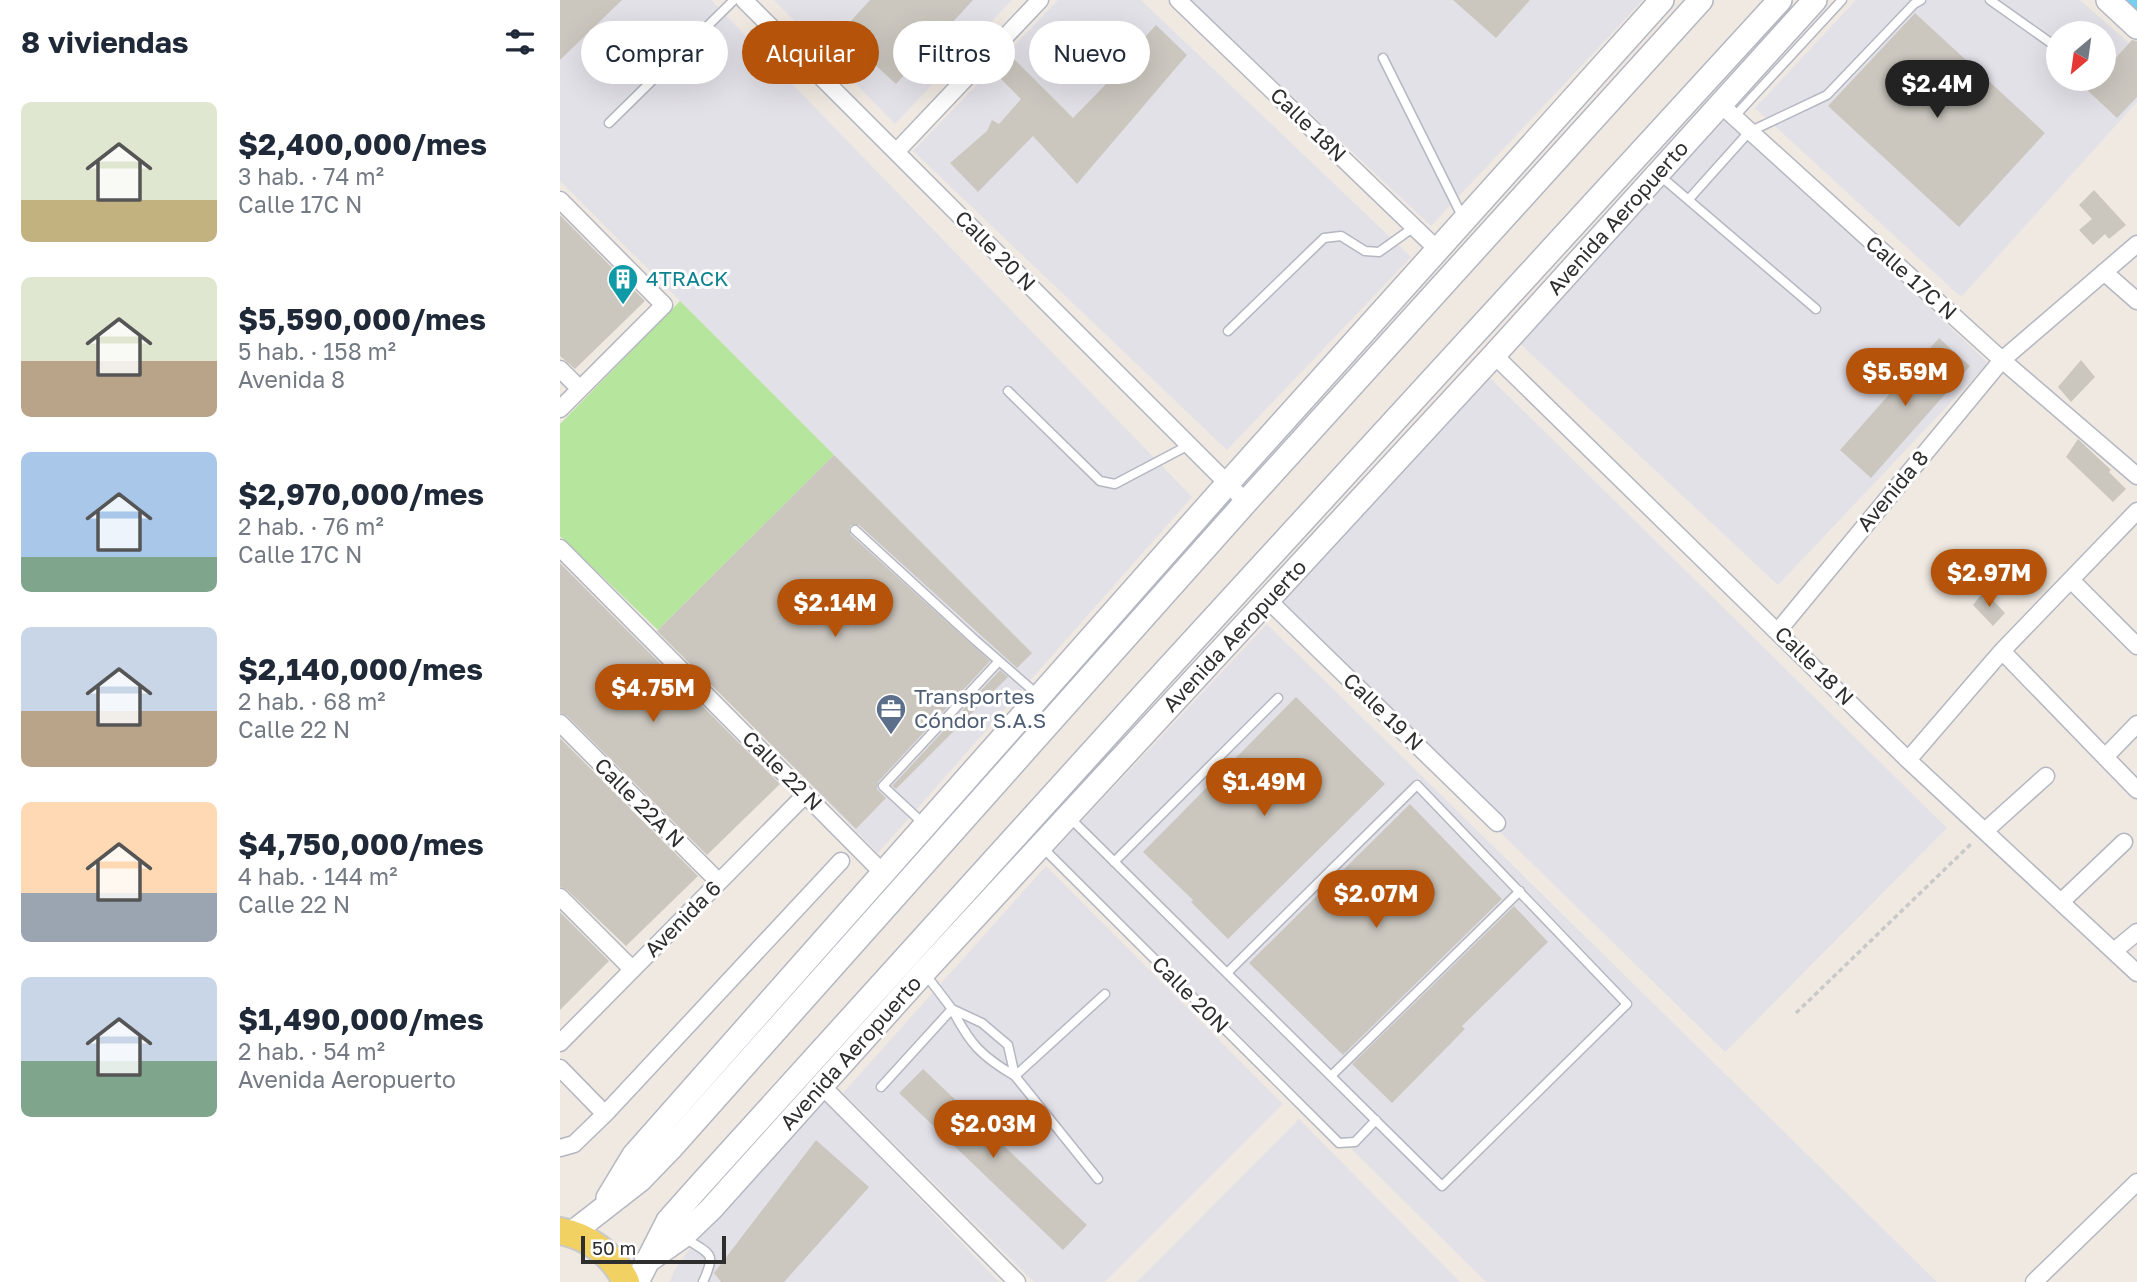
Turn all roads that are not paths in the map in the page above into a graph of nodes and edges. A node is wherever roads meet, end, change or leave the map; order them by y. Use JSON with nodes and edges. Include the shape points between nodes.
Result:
{"nodes":[{"id":1,"x":734,"y":0,"type":"edge"},
{"id":2,"x":744,"y":0,"type":"edge"},
{"id":3,"x":1040,"y":0,"type":"edge"},
{"id":4,"x":1178,"y":0,"type":"edge"},
{"id":5,"x":1662,"y":0,"type":"edge"},
{"id":6,"x":1701,"y":0,"type":"edge"},
{"id":7,"x":1782,"y":0,"type":"edge"},
{"id":8,"x":1815,"y":0,"type":"edge"},
{"id":9,"x":1842,"y":0,"type":"edge"},
{"id":10,"x":1921,"y":0,"type":"edge"},
{"id":11,"x":1990,"y":0,"type":"edge"},
{"id":12,"x":2108,"y":0,"type":"edge"},
{"id":13,"x":2137,"y":27,"type":"edge"},
{"id":14,"x":2046,"y":40,"type":"edge"},
{"id":15,"x":1777,"y":41,"type":"junction"},
{"id":16,"x":1383,"y":58,"type":"dead end"},
{"id":17,"x":1727,"y":111,"type":"junction"},
{"id":18,"x":609,"y":123,"type":"dead end"},
{"id":19,"x":1749,"y":132,"type":"junction"},
{"id":20,"x":896,"y":152,"type":"junction"},
{"id":21,"x":1657,"y":174,"type":"junction"},
{"id":22,"x":1689,"y":199,"type":"junction"},
{"id":23,"x":560,"y":200,"type":"edge"},
{"id":24,"x":1464,"y":220,"type":"junction"},
{"id":25,"x":1414,"y":227,"type":"junction"},
{"id":26,"x":2137,"y":244,"type":"edge"},
{"id":27,"x":1438,"y":250,"type":"junction"},
{"id":28,"x":2104,"y":272,"type":"junction"},
{"id":29,"x":2137,"y":301,"type":"edge"},
{"id":30,"x":1816,"y":309,"type":"dead end"},
{"id":31,"x":1228,"y":331,"type":"dead end"},
{"id":32,"x":1494,"y":355,"type":"junction"},
{"id":33,"x":2002,"y":360,"type":"junction"},
{"id":34,"x":560,"y":369,"type":"edge"},
{"id":35,"x":580,"y":389,"type":"junction"},
{"id":36,"x":1008,"y":391,"type":"dead end"},
{"id":37,"x":560,"y":409,"type":"edge"},
{"id":38,"x":1189,"y":445,"type":"junction"},
{"id":39,"x":2137,"y":476,"type":"edge"},
{"id":40,"x":1228,"y":483,"type":"junction"},
{"id":41,"x":1246,"y":502,"type":"junction"},
{"id":42,"x":2137,"y":511,"type":"edge"},
{"id":43,"x":1306,"y":517,"type":"junction"},
{"id":44,"x":856,"y":530,"type":"dead end"},
{"id":45,"x":1328,"y":536,"type":"junction"},
{"id":46,"x":560,"y":548,"type":"edge"},
{"id":47,"x":2071,"y":581,"type":"junction"},
{"id":48,"x":1269,"y":600,"type":"junction"},
{"id":49,"x":1778,"y":631,"type":"junction"},
{"id":50,"x":1094,"y":636,"type":"junction"},
{"id":51,"x":2137,"y":646,"type":"edge"},
{"id":52,"x":2002,"y":651,"type":"junction"},
{"id":53,"x":1112,"y":652,"type":"junction"},
{"id":54,"x":999,"y":661,"type":"junction"},
{"id":55,"x":1158,"y":678,"type":"junction"},
{"id":56,"x":1040,"y":697,"type":"junction"},
{"id":57,"x":1278,"y":698,"type":"dead end"},
{"id":58,"x":1154,"y":722,"type":"junction"},
{"id":59,"x":560,"y":723,"type":"edge"},
{"id":60,"x":2137,"y":724,"type":"edge"},
{"id":61,"x":2106,"y":756,"type":"junction"},
{"id":62,"x":1908,"y":760,"type":"junction"},
{"id":63,"x":2046,"y":776,"type":"dead end"},
{"id":64,"x":2137,"y":790,"type":"edge"},
{"id":65,"x":805,"y":794,"type":"junction"},
{"id":66,"x":1069,"y":817,"type":"junction"},
{"id":67,"x":1497,"y":823,"type":"dead end"},
{"id":68,"x":926,"y":827,"type":"junction"},
{"id":69,"x":1986,"y":830,"type":"junction"},
{"id":70,"x":2124,"y":842,"type":"dead end"},
{"id":71,"x":1041,"y":846,"type":"junction"},
{"id":72,"x":841,"y":861,"type":"dead end"},
{"id":73,"x":1115,"y":862,"type":"junction"},
{"id":74,"x":884,"y":874,"type":"junction"},
{"id":75,"x":719,"y":882,"type":"junction"},
{"id":76,"x":1520,"y":891,"type":"junction"},
{"id":77,"x":560,"y":897,"type":"edge"},
{"id":78,"x":2062,"y":901,"type":"junction"},
{"id":79,"x":2137,"y":932,"type":"edge"},
{"id":80,"x":2114,"y":951,"type":"junction"},
{"id":81,"x":632,"y":969,"type":"junction"},
{"id":82,"x":924,"y":972,"type":"junction"},
{"id":83,"x":2137,"y":972,"type":"edge"},
{"id":84,"x":1227,"y":973,"type":"junction"},
{"id":85,"x":1105,"y":994,"type":"dead end"},
{"id":86,"x":952,"y":1009,"type":"junction"},
{"id":87,"x":560,"y":1043,"type":"edge"},
{"id":88,"x":560,"y":1068,"type":"edge"},
{"id":89,"x":1015,"y":1076,"type":"junction"},
{"id":90,"x":1331,"y":1076,"type":"junction"},
{"id":91,"x":822,"y":1086,"type":"junction"},
{"id":92,"x":881,"y":1087,"type":"dead end"},
{"id":93,"x":606,"y":1114,"type":"junction"},
{"id":94,"x":1376,"y":1120,"type":"junction"},
{"id":95,"x":560,"y":1148,"type":"edge"},
{"id":96,"x":1098,"y":1179,"type":"dead end"},
{"id":97,"x":2137,"y":1182,"type":"edge"},
{"id":98,"x":599,"y":1213,"type":"junction"},
{"id":99,"x":676,"y":1228,"type":"junction"},
{"id":100,"x":566,"y":1232,"type":"edge"},
{"id":101,"x":641,"y":1272,"type":"edge"},
{"id":102,"x":626,"y":1282,"type":"edge"},
{"id":103,"x":703,"y":1282,"type":"edge"},
{"id":104,"x":1017,"y":1282,"type":"edge"},
{"id":105,"x":2034,"y":1282,"type":"edge"}],
"edges":[{"from":1,"to":18,"type":"lane"},
{"from":2,"to":20,"type":"street","name":"Calle 20 N"},
{"from":3,"to":20,"type":"street"},
{"from":4,"to":25,"type":"street","name":"Calle 18N"},
{"from":5,"to":24,"type":"main road"},
{"from":6,"to":41,"type":"main road"},
{"from":7,"to":15,"type":"main road"},
{"from":7,"to":43,"type":"main road","name":"Avenida Aeropuerto"},
{"from":8,"to":15,"type":"main road","name":"Avenida Aeropuerto"},
{"from":9,"to":17,"type":"lane"},
{"from":10,"to":19,"type":"lane","via":[[1827,95]]},
{"from":11,"to":14,"type":"lane"},
{"from":12,"to":13,"type":"main road"},
{"from":15,"to":17,"type":"main road","name":"Avenida Aeropuerto"},
{"from":16,"to":24,"type":"lane"},
{"from":17,"to":19,"type":"street","name":"Calle 17C N"},
{"from":17,"to":21,"type":"main road","name":"Avenida Aeropuerto"},
{"from":19,"to":22,"type":"lane"},
{"from":19,"to":33,"type":"street","name":"Calle 17C N"},
{"from":20,"to":38,"type":"street","name":"Calle 20 N"},
{"from":21,"to":22,"type":"lane"},
{"from":21,"to":32,"type":"main road","name":"Avenida Aeropuerto"},
{"from":22,"to":30,"type":"lane"},
{"from":23,"to":35,"type":"street","via":[[664,305]]},
{"from":24,"to":27,"type":"main road"},
{"from":25,"to":27,"type":"street","name":"Calle 18N"},
{"from":25,"to":31,"type":"lane","via":[[1379,252],[1365,251],[1341,236],[1324,238]]},
{"from":26,"to":28,"type":"street","name":"Avenida 8"},
{"from":27,"to":40,"type":"main road"},
{"from":28,"to":29,"type":"street"},
{"from":28,"to":33,"type":"street","name":"Avenida 8"},
{"from":32,"to":45,"type":"main road","name":"Avenida Aeropuerto"},
{"from":32,"to":49,"type":"street","name":"Calle 18 N"},
{"from":33,"to":39,"type":"street","name":"Calle 17C N"},
{"from":33,"to":49,"type":"street","name":"Avenida 8"},
{"from":34,"to":35,"type":"street"},
{"from":35,"to":37,"type":"street"},
{"from":36,"to":38,"type":"lane","via":[[1100,481],[1115,484]]},
{"from":38,"to":40,"type":"street","name":"Calle 20 N"},
{"from":40,"to":41,"type":"street","name":"Calle 20 N"},
{"from":40,"to":50,"type":"main road"},
{"from":41,"to":53,"type":"main road"},
{"from":42,"to":47,"type":"street"},
{"from":43,"to":45,"type":"main road"},
{"from":43,"to":55,"type":"main road","name":"Avenida Aeropuerto"},
{"from":44,"to":54,"type":"lane"},
{"from":45,"to":48,"type":"main road","name":"Avenida Aeropuerto"},
{"from":46,"to":65,"type":"street","name":"Calle 22 N"},
{"from":47,"to":51,"type":"street"},
{"from":47,"to":52,"type":"street"},
{"from":48,"to":58,"type":"main road","name":"Avenida Aeropuerto"},
{"from":48,"to":67,"type":"street","name":"Calle 19 N"},
{"from":49,"to":62,"type":"street","name":"Calle 18 N"},
{"from":50,"to":53,"type":"main road"},
{"from":50,"to":56,"type":"main road"},
{"from":52,"to":61,"type":"street"},
{"from":52,"to":62,"type":"street"},
{"from":53,"to":98,"type":"main road","via":[[670,1149]]},
{"from":54,"to":56,"type":"lane"},
{"from":54,"to":68,"type":"lane","via":[[883,786]]},
{"from":55,"to":58,"type":"main road"},
{"from":55,"to":99,"type":"main road","name":"Avenida Aeropuerto"},
{"from":56,"to":68,"type":"main road"},
{"from":57,"to":73,"type":"lane"},
{"from":58,"to":66,"type":"main road","name":"Avenida Aeropuerto"},
{"from":59,"to":75,"type":"street","name":"Calle 22A N"},
{"from":60,"to":61,"type":"street"},
{"from":61,"to":64,"type":"street"},
{"from":62,"to":69,"type":"street","name":"Calle 18 N"},
{"from":63,"to":69,"type":"street"},
{"from":65,"to":74,"type":"street","name":"Calle 22 N"},
{"from":65,"to":75,"type":"street","name":"Avenida 6"},
{"from":66,"to":71,"type":"main road","name":"Avenida Aeropuerto"},
{"from":66,"to":73,"type":"lane"},
{"from":68,"to":74,"type":"main road"},
{"from":69,"to":78,"type":"street","name":"Calle 18 N"},
{"from":70,"to":78,"type":"street"},
{"from":71,"to":82,"type":"main road","name":"Avenida Aeropuerto"},
{"from":71,"to":94,"type":"lane","name":"Calle 20N","via":[[1339,1143],[1355,1142]]},
{"from":72,"to":93,"type":"street"},
{"from":73,"to":84,"type":"lane"},
{"from":74,"to":98,"type":"main road","via":[[634,1155]]},
{"from":75,"to":81,"type":"street","name":"Avenida 6"},
{"from":76,"to":84,"type":"lane","via":[[1417,785]]},
{"from":76,"to":90,"type":"lane"},
{"from":76,"to":94,"type":"lane","via":[[1627,1004],[1442,1186]]},
{"from":77,"to":81,"type":"street"},
{"from":78,"to":80,"type":"street","name":"Calle 18 N"},
{"from":79,"to":80,"type":"street"},
{"from":80,"to":83,"type":"street","name":"Calle 18 N"},
{"from":81,"to":87,"type":"street","name":"Avenida 6"},
{"from":82,"to":86,"type":"lane"},
{"from":82,"to":91,"type":"main road","name":"Avenida Aeropuerto"},
{"from":84,"to":90,"type":"lane"},
{"from":85,"to":89,"type":"lane"},
{"from":86,"to":89,"type":"lane","via":[[967,1037],[989,1061]]},
{"from":86,"to":89,"type":"lane","via":[[982,1023],[1008,1045]]},
{"from":86,"to":92,"type":"lane"},
{"from":88,"to":93,"type":"street"},
{"from":89,"to":96,"type":"lane"},
{"from":90,"to":94,"type":"lane"},
{"from":91,"to":99,"type":"main road","name":"Avenida Aeropuerto","via":[[711,1209]]},
{"from":91,"to":104,"type":"street"},
{"from":93,"to":95,"type":"street","via":[[574,1144]]},
{"from":97,"to":105,"type":"street"},
{"from":98,"to":100,"type":"main road"},
{"from":99,"to":101,"type":"main road","name":"Avenida Aeropuerto"},
{"from":99,"to":103,"type":"lane","via":[[709,1254],[712,1263]]},
{"from":100,"to":102,"type":"main road","via":[[610,1257]]}]}
